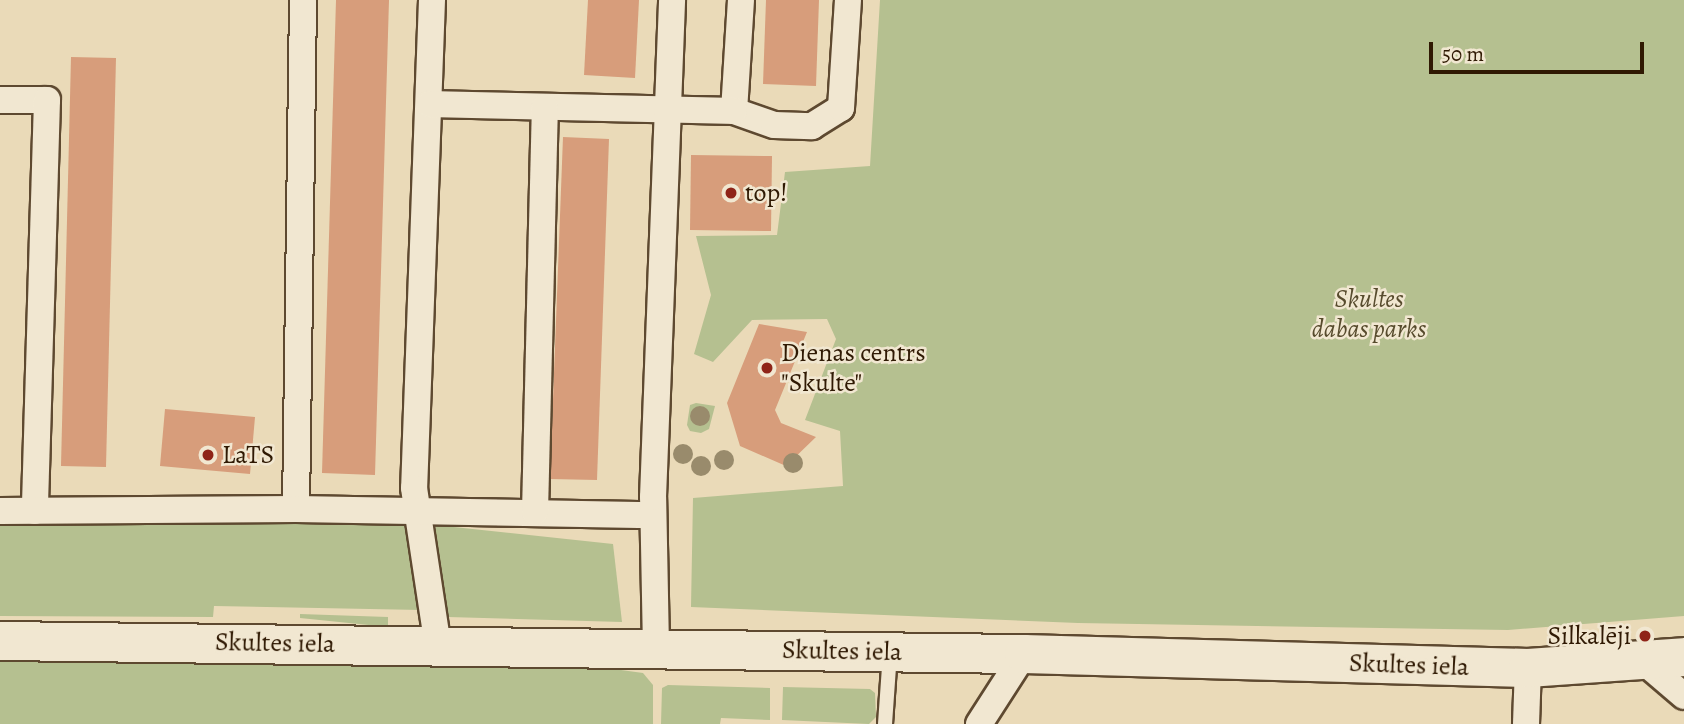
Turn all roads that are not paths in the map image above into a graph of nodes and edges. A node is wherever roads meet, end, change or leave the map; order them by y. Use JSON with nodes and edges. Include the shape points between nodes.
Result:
{"nodes":[{"id":1,"x":303,"y":0,"type":"edge"},
{"id":2,"x":432,"y":0,"type":"edge"},
{"id":3,"x":672,"y":0,"type":"edge"},
{"id":4,"x":741,"y":0,"type":"edge"},
{"id":5,"x":848,"y":0,"type":"edge"},
{"id":6,"x":0,"y":100,"type":"edge"},
{"id":7,"x":430,"y":104,"type":"junction"},
{"id":8,"x":545,"y":107,"type":"junction"},
{"id":9,"x":670,"y":111,"type":"junction"},
{"id":10,"x":734,"y":111,"type":"junction"},
{"id":11,"x":296,"y":509,"type":"junction"},
{"id":12,"x":419,"y":510,"type":"junction"},
{"id":13,"x":0,"y":511,"type":"edge"},
{"id":14,"x":35,"y":511,"type":"junction"},
{"id":15,"x":535,"y":512,"type":"junction"},
{"id":16,"x":653,"y":515,"type":"junction"},
{"id":17,"x":0,"y":641,"type":"edge"},
{"id":18,"x":438,"y":646,"type":"junction"},
{"id":19,"x":656,"y":648,"type":"junction"},
{"id":20,"x":890,"y":652,"type":"junction"},
{"id":21,"x":1024,"y":654,"type":"junction"},
{"id":22,"x":1684,"y":657,"type":"edge"},
{"id":23,"x":1642,"y":660,"type":"junction"},
{"id":24,"x":1528,"y":668,"type":"junction"},
{"id":25,"x":1684,"y":696,"type":"edge"},
{"id":26,"x":885,"y":724,"type":"edge"},
{"id":27,"x":979,"y":724,"type":"edge"},
{"id":28,"x":1526,"y":724,"type":"edge"}],
"edges":[{"from":1,"to":11,"type":"street"},
{"from":2,"to":7,"type":"street"},
{"from":3,"to":9,"type":"street"},
{"from":4,"to":10,"type":"street"},
{"from":5,"to":10,"type":"street","via":[[841,108],[812,126],[775,125]]},
{"from":6,"to":14,"type":"street","via":[[47,100]]},
{"from":7,"to":8,"type":"street"},
{"from":7,"to":12,"type":"street","via":[[414,488]]},
{"from":8,"to":9,"type":"street"},
{"from":8,"to":15,"type":"street"},
{"from":9,"to":10,"type":"street"},
{"from":9,"to":16,"type":"street"},
{"from":11,"to":12,"type":"street"},
{"from":11,"to":14,"type":"street"},
{"from":12,"to":15,"type":"street"},
{"from":12,"to":18,"type":"street"},
{"from":13,"to":14,"type":"street"},
{"from":15,"to":16,"type":"street"},
{"from":16,"to":19,"type":"street"},
{"from":17,"to":18,"type":"main road","name":"Skultes iela"},
{"from":18,"to":19,"type":"main road","name":"Skultes iela"},
{"from":19,"to":20,"type":"main road","name":"Skultes iela"},
{"from":20,"to":21,"type":"main road","name":"Skultes iela"},
{"from":20,"to":26,"type":"lane"},
{"from":21,"to":24,"type":"main road","name":"Skultes iela"},
{"from":21,"to":27,"type":"street"},
{"from":22,"to":23,"type":"main road","name":"Skultes iela"},
{"from":23,"to":24,"type":"main road","name":"Skultes iela"},
{"from":23,"to":25,"type":"street"},
{"from":24,"to":28,"type":"street"}]}
